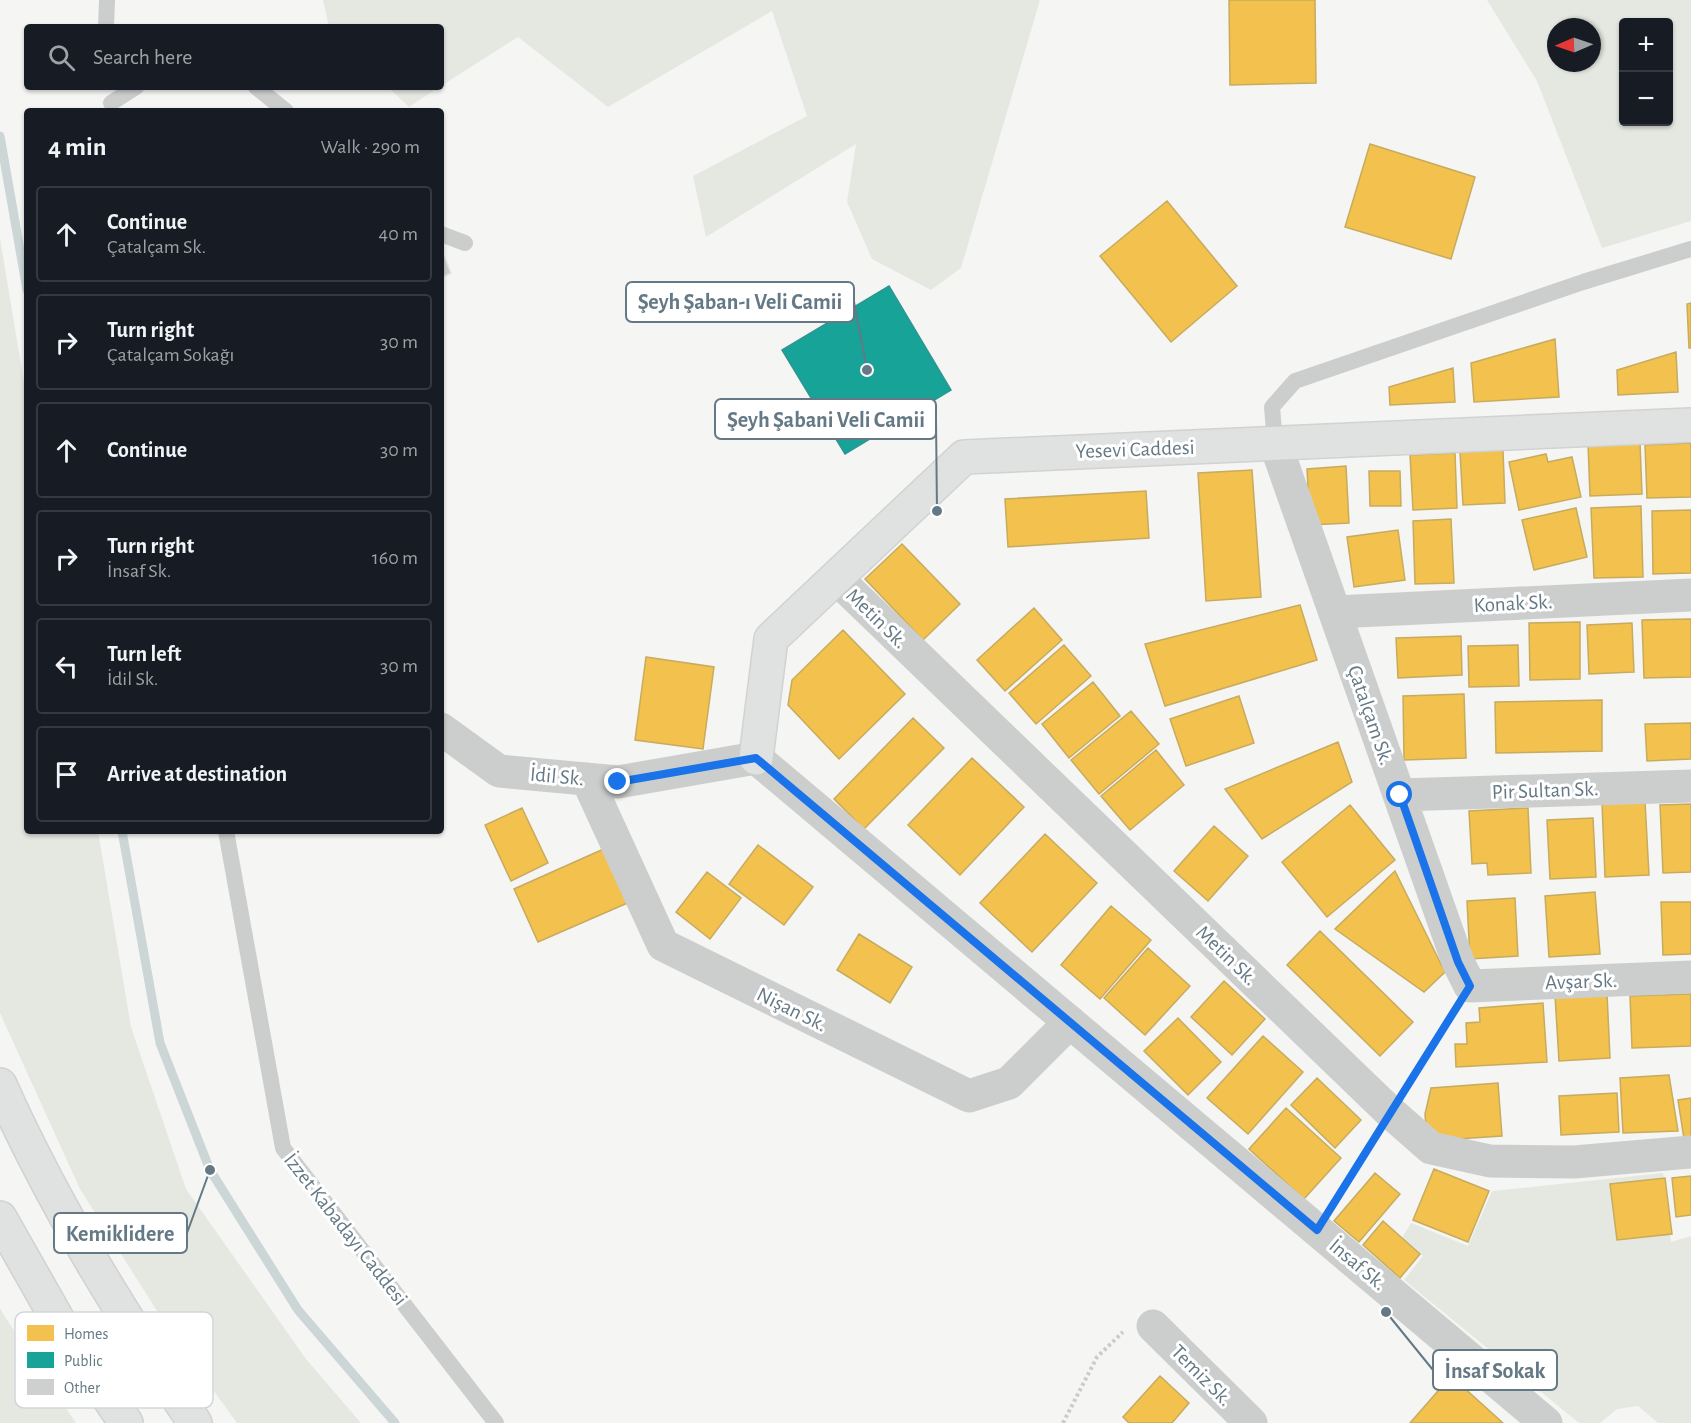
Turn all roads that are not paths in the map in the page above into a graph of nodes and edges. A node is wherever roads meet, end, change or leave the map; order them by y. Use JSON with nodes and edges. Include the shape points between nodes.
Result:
{"nodes":[{"id":1,"x":107,"y":0,"type":"edge"},
{"id":2,"x":106,"y":24,"type":"edge"},
{"id":3,"x":130,"y":90,"type":"edge"},
{"id":4,"x":260,"y":90,"type":"edge"},
{"id":5,"x":110,"y":100,"type":"edge"},
{"id":6,"x":282,"y":108,"type":"edge"},
{"id":7,"x":444,"y":235,"type":"edge"},
{"id":8,"x":465,"y":243,"type":"dead end"},
{"id":9,"x":1691,"y":249,"type":"edge"},
{"id":10,"x":1691,"y":425,"type":"edge"},
{"id":11,"x":1275,"y":443,"type":"junction"},
{"id":12,"x":836,"y":578,"type":"junction"},
{"id":13,"x":1691,"y":595,"type":"edge"},
{"id":14,"x":1335,"y":612,"type":"junction"},
{"id":15,"x":444,"y":731,"type":"edge"},
{"id":16,"x":756,"y":758,"type":"junction"},
{"id":17,"x":587,"y":779,"type":"junction"},
{"id":18,"x":1691,"y":786,"type":"edge"},
{"id":19,"x":1400,"y":795,"type":"junction"},
{"id":20,"x":227,"y":834,"type":"edge"},
{"id":21,"x":1691,"y":977,"type":"edge"},
{"id":22,"x":1470,"y":986,"type":"joint"},
{"id":23,"x":1070,"y":1022,"type":"junction"},
{"id":24,"x":0,"y":1085,"type":"edge"},
{"id":25,"x":1691,"y":1152,"type":"edge"},
{"id":26,"x":0,"y":1218,"type":"edge"},
{"id":27,"x":53,"y":1312,"type":"edge"},
{"id":28,"x":122,"y":1312,"type":"edge"},
{"id":29,"x":1154,"y":1326,"type":"road end"},
{"id":30,"x":116,"y":1408,"type":"edge"},
{"id":31,"x":185,"y":1408,"type":"edge"},
{"id":32,"x":126,"y":1423,"type":"edge"},
{"id":33,"x":195,"y":1423,"type":"edge"},
{"id":34,"x":496,"y":1423,"type":"edge"},
{"id":35,"x":1251,"y":1423,"type":"edge"},
{"id":36,"x":1546,"y":1423,"type":"edge"}],
"edges":[{"from":1,"to":2,"type":"lane"},
{"from":3,"to":5,"type":"lane"},
{"from":4,"to":6,"type":"lane"},
{"from":7,"to":8,"type":"lane"},
{"from":9,"to":11,"type":"lane","via":[[1295,381],[1272,407]]},
{"from":10,"to":11,"type":"main road","name":"Yesevi Caddesi"},
{"from":11,"to":12,"type":"main road","name":"Yesevi Caddesi","via":[[964,458]]},
{"from":11,"to":14,"type":"street","name":"Çatalçam Sk."},
{"from":12,"to":16,"type":"main road","name":"Yesevi Caddesi","via":[[771,639]]},
{"from":12,"to":25,"type":"street","name":"Metin Sk.","via":[[1431,1148],[1490,1161],[1574,1162]]},
{"from":13,"to":14,"type":"street","name":"Konak Sk."},
{"from":14,"to":19,"type":"street","name":"Çatalçam Sk."},
{"from":15,"to":17,"type":"street","name":"İdil Sk.","via":[[499,771]]},
{"from":16,"to":17,"type":"street","name":"İdil Sk.","via":[[618,782]]},
{"from":16,"to":23,"type":"street","name":"İnsaf Sk."},
{"from":17,"to":23,"type":"street","name":"Nişan Sk.","via":[[663,945],[969,1096],[1009,1083]]},
{"from":18,"to":19,"type":"street","name":"Pir Sultan Sk."},
{"from":19,"to":22,"type":"street","name":"Çatalçam Sk.","via":[[1458,962]]},
{"from":20,"to":34,"type":"lane","name":"İzzet Kabadayı Caddesi","via":[[283,1148]]},
{"from":21,"to":22,"type":"street","name":"Avşar Sk."},
{"from":23,"to":36,"type":"street","name":"İnsaf Sk."},
{"from":24,"to":28,"type":"main road","via":[[33,1158]]},
{"from":26,"to":27,"type":"main road"},
{"from":29,"to":35,"type":"street","name":"Temiz Sk."},
{"from":30,"to":32,"type":"main road"},
{"from":31,"to":33,"type":"main road"}]}
